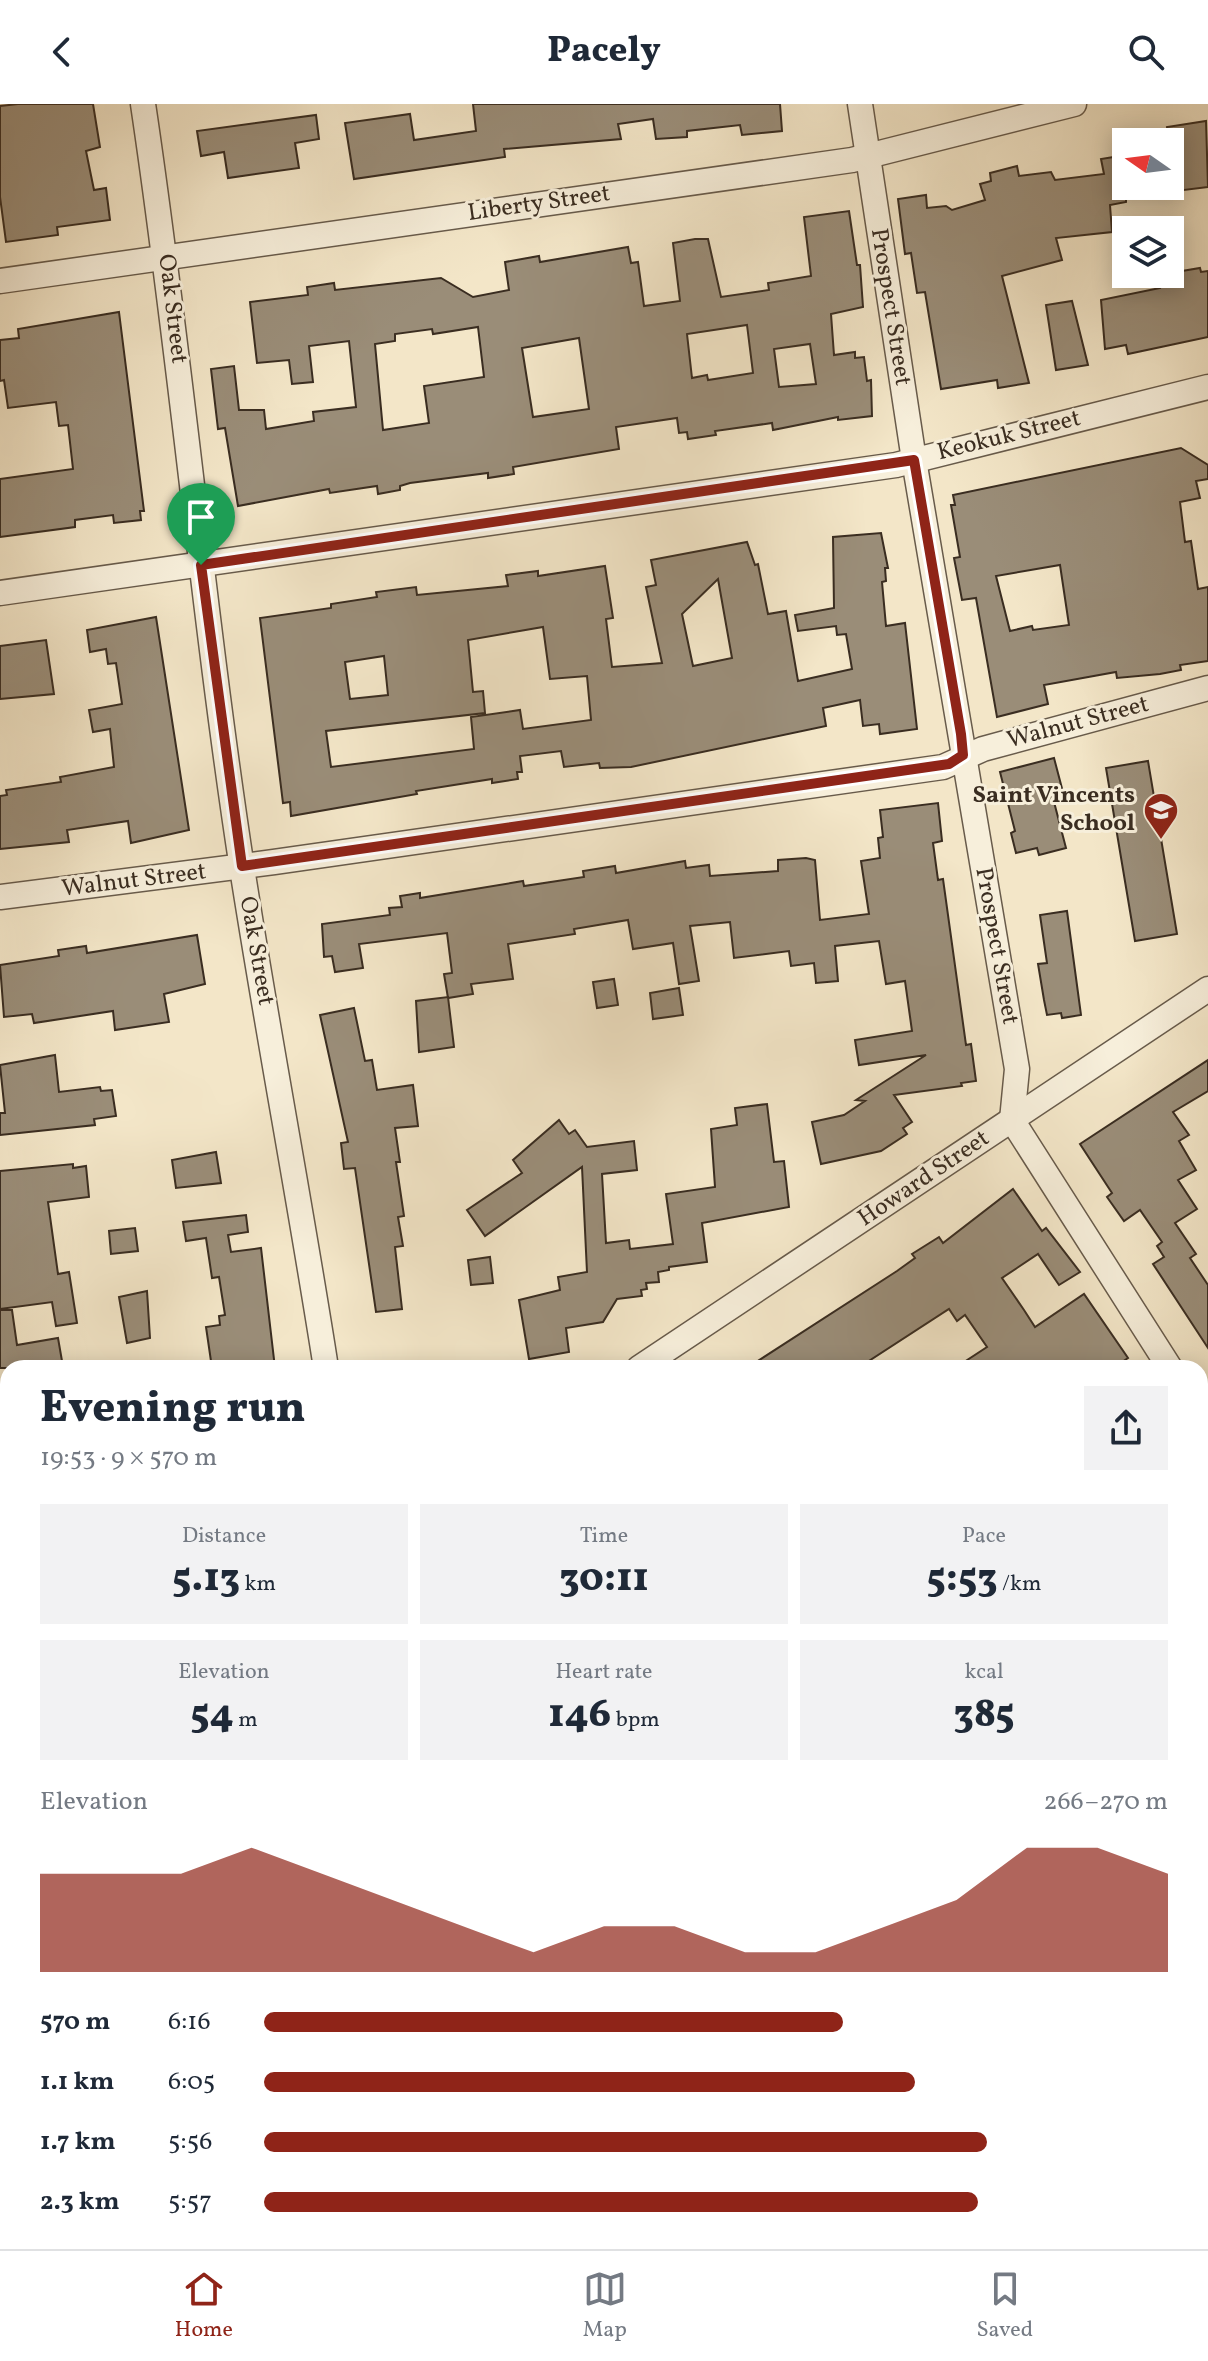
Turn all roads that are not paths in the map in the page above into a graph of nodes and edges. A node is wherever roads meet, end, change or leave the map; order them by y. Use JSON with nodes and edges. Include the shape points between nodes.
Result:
{"nodes":[{"id":1,"x":143,"y":104,"type":"edge"},
{"id":2,"x":860,"y":104,"type":"edge"},
{"id":3,"x":1074,"y":104,"type":"edge"},
{"id":4,"x":867,"y":158,"type":"junction"},
{"id":5,"x":165,"y":257,"type":"junction"},
{"id":6,"x":0,"y":281,"type":"edge"},
{"id":7,"x":1208,"y":387,"type":"edge"},
{"id":8,"x":914,"y":460,"type":"junction"},
{"id":9,"x":201,"y":565,"type":"junction"},
{"id":10,"x":0,"y":593,"type":"edge"},
{"id":11,"x":1208,"y":688,"type":"edge"},
{"id":12,"x":963,"y":755,"type":"junction"},
{"id":13,"x":242,"y":866,"type":"junction"},
{"id":14,"x":0,"y":897,"type":"edge"},
{"id":15,"x":1208,"y":989,"type":"edge"},
{"id":16,"x":1012,"y":1120,"type":"junction"},
{"id":17,"x":325,"y":1360,"type":"edge"},
{"id":18,"x":651,"y":1360,"type":"edge"},
{"id":19,"x":1158,"y":1360,"type":"edge"}],
"edges":[{"from":1,"to":5,"type":"street","name":"Oak Street"},
{"from":2,"to":4,"type":"street","name":"Prospect Street"},
{"from":3,"to":4,"type":"street","name":"Liberty Street"},
{"from":4,"to":5,"type":"street","name":"Liberty Street"},
{"from":4,"to":8,"type":"street","name":"Prospect Street"},
{"from":5,"to":6,"type":"street","name":"Liberty Street"},
{"from":5,"to":9,"type":"street","name":"Oak Street"},
{"from":7,"to":8,"type":"street","name":"Keokuk Street"},
{"from":8,"to":9,"type":"street","name":"Keokuk Street"},
{"from":8,"to":12,"type":"street","name":"Prospect Street"},
{"from":9,"to":10,"type":"street","name":"Keokuk Street"},
{"from":9,"to":13,"type":"street","name":"Oak Street"},
{"from":11,"to":12,"type":"street","name":"Walnut Street"},
{"from":12,"to":13,"type":"street","name":"Walnut Street","via":[[943,767]]},
{"from":12,"to":16,"type":"street","name":"Prospect Street","via":[[1017,1069]]},
{"from":13,"to":14,"type":"street","name":"Walnut Street"},
{"from":13,"to":17,"type":"street","name":"Oak Street"},
{"from":15,"to":16,"type":"street","name":"Howard Street"},
{"from":16,"to":18,"type":"street","name":"Howard Street"},
{"from":16,"to":19,"type":"street"}]}
